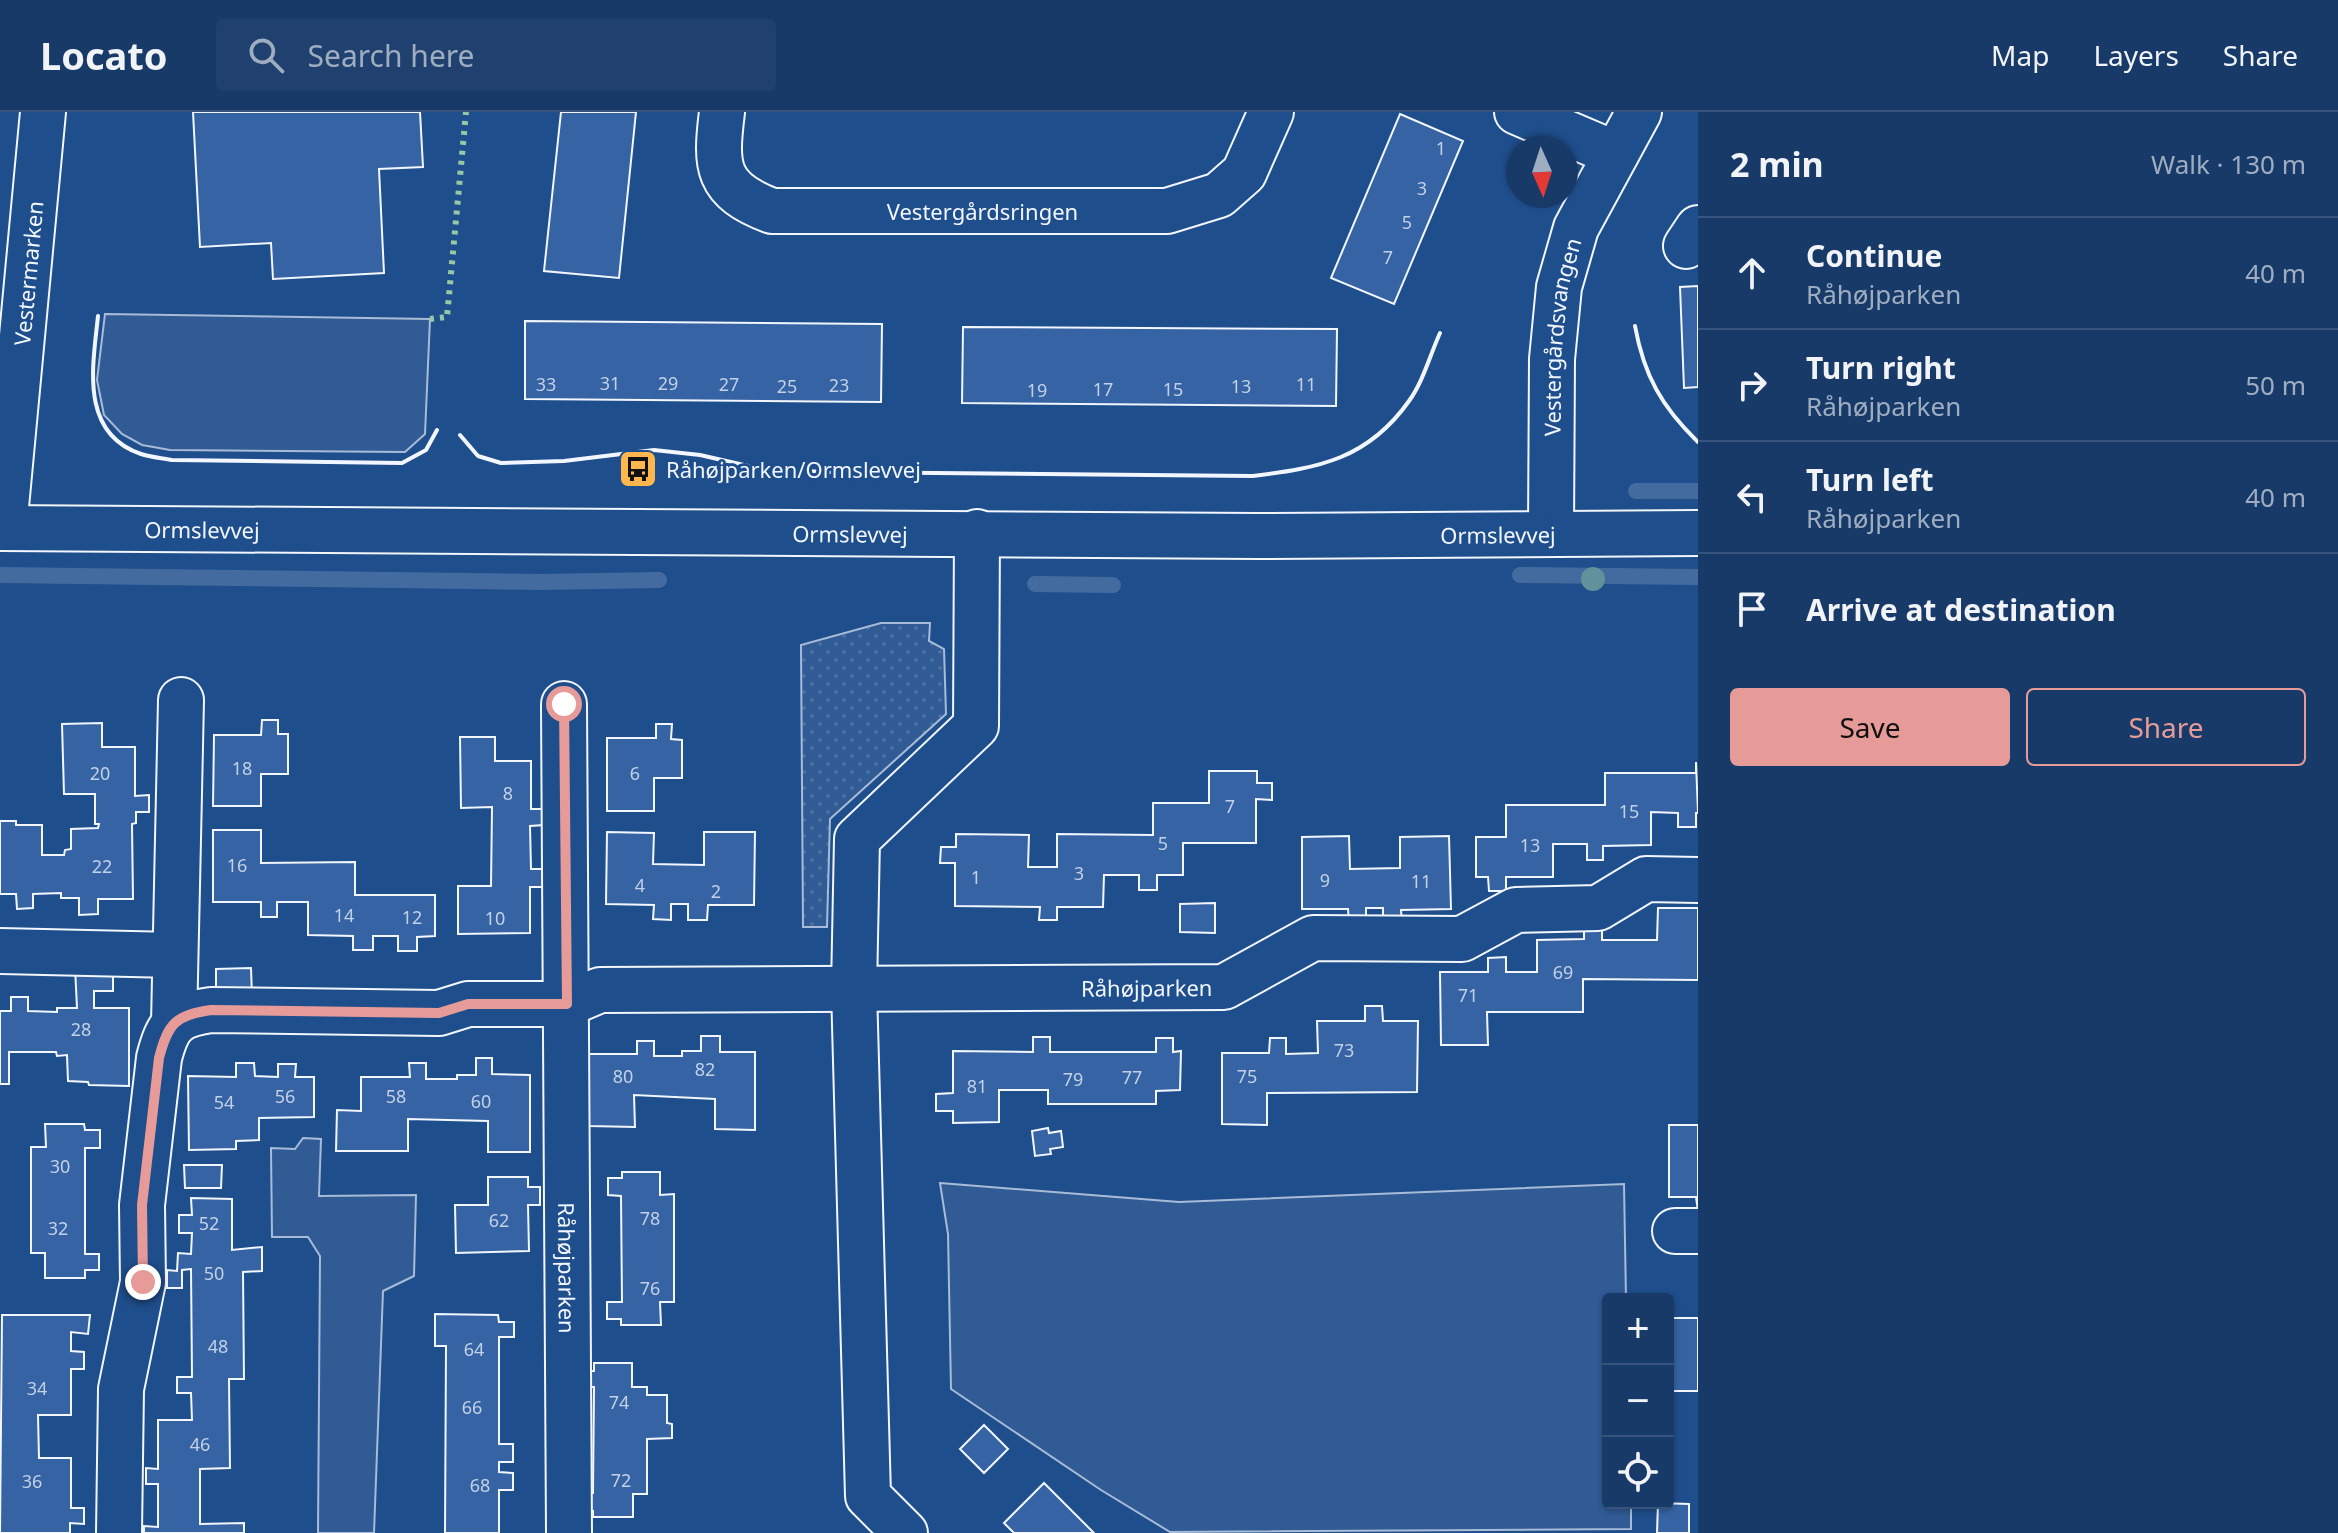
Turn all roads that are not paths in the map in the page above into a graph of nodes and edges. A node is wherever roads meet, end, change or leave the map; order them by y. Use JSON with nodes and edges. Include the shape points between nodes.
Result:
{"nodes":[{"id":1,"x":43,"y":112,"type":"edge"},
{"id":2,"x":722,"y":112,"type":"edge"},
{"id":3,"x":1271,"y":112,"type":"edge"},
{"id":4,"x":1517,"y":112,"type":"edge"},
{"id":5,"x":1639,"y":112,"type":"edge"},
{"id":6,"x":1616,"y":154,"type":"junction"},
{"id":7,"x":2,"y":528,"type":"edge"},
{"id":8,"x":977,"y":532,"type":"junction"},
{"id":9,"x":1551,"y":532,"type":"junction"},
{"id":10,"x":1698,"y":533,"type":"edge"},
{"id":11,"x":181,"y":700,"type":"dead end"},
{"id":12,"x":564,"y":704,"type":"dead end"},
{"id":13,"x":1698,"y":880,"type":"edge"},
{"id":14,"x":0,"y":951,"type":"edge"},
{"id":15,"x":175,"y":955,"type":"junction"},
{"id":16,"x":854,"y":989,"type":"junction"},
{"id":17,"x":567,"y":1004,"type":"junction"},
{"id":18,"x":174,"y":1024,"type":"junction"},
{"id":19,"x":119,"y":1533,"type":"edge"},
{"id":20,"x":569,"y":1533,"type":"edge"},
{"id":21,"x":905,"y":1533,"type":"edge"}],
"edges":[{"from":1,"to":7,"type":"street","name":"Vestermarken"},
{"from":2,"to":3,"type":"street","name":"Vestergårdsringen","via":[[716,154],[727,181],[744,200],[772,211],[1167,211],[1219,195],[1244,173]]},
{"from":4,"to":6,"type":"street"},
{"from":5,"to":6,"type":"street","name":"Vestergårdsvangen"},
{"from":6,"to":9,"type":"street","name":"Vestergårdsvangen","via":[[1576,228],[1559,287],[1552,359]]},
{"from":7,"to":8,"type":"street","name":"Ormslevvej"},
{"from":8,"to":9,"type":"street","name":"Ormslevvej"},
{"from":8,"to":16,"type":"street","via":[[976,726],[857,839]]},
{"from":9,"to":10,"type":"street","name":"Ormslevvej"},
{"from":11,"to":15,"type":"street"},
{"from":12,"to":17,"type":"street","name":"Råhøjparken"},
{"from":13,"to":16,"type":"street","name":"Råhøjparken","via":[[1646,879],[1598,908],[1516,910],[1462,939],[1313,938],[1224,987]]},
{"from":14,"to":15,"type":"street"},
{"from":15,"to":18,"type":"street"},
{"from":16,"to":17,"type":"street","name":"Råhøjparken","via":[[600,990]]},
{"from":16,"to":21,"type":"street","via":[[868,1496]]},
{"from":17,"to":18,"type":"street","name":"Råhøjparken","via":[[468,1004],[439,1013],[211,1010],[187,1013]]},
{"from":17,"to":20,"type":"street","name":"Råhøjparken"},
{"from":18,"to":19,"type":"street","via":[[159,1058],[142,1205],[143,1282],[121,1389]]}]}
